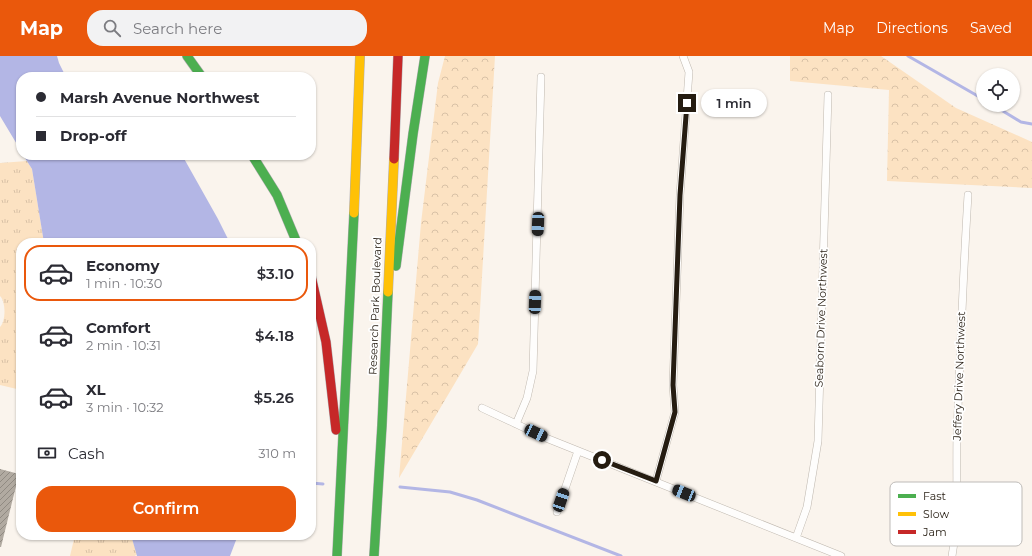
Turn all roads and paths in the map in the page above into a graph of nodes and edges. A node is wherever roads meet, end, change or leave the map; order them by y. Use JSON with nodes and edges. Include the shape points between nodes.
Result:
{"nodes":[{"id":1,"x":187,"y":56,"type":"edge"},
{"id":2,"x":360,"y":56,"type":"edge"},
{"id":3,"x":398,"y":56,"type":"edge"},
{"id":4,"x":425,"y":56,"type":"edge"},
{"id":5,"x":683,"y":56,"type":"edge"},
{"id":6,"x":198,"y":72,"type":"edge"},
{"id":7,"x":541,"y":77,"type":"dead end"},
{"id":8,"x":828,"y":95,"type":"dead end"},
{"id":9,"x":255,"y":160,"type":"edge"},
{"id":10,"x":968,"y":195,"type":"dead end"},
{"id":11,"x":295,"y":238,"type":"edge"},
{"id":12,"x":316,"y":298,"type":"edge"},
{"id":13,"x":384,"y":355,"type":"junction"},
{"id":14,"x":482,"y":408,"type":"dead end"},
{"id":15,"x":516,"y":424,"type":"junction"},
{"id":16,"x":578,"y":451,"type":"junction"},
{"id":17,"x":340,"y":467,"type":"junction"},
{"id":18,"x":656,"y":481,"type":"junction"},
{"id":19,"x":956,"y":482,"type":"edge"},
{"id":20,"x":557,"y":512,"type":"dead end"},
{"id":21,"x":796,"y":538,"type":"junction"},
{"id":22,"x":954,"y":546,"type":"edge"},
{"id":23,"x":337,"y":556,"type":"edge"},
{"id":24,"x":374,"y":556,"type":"edge"},
{"id":25,"x":841,"y":556,"type":"edge"},
{"id":26,"x":952,"y":556,"type":"edge"}],
"edges":[{"from":1,"to":6,"type":"highway"},
{"from":2,"to":17,"type":"highway"},
{"from":3,"to":13,"type":"highway","name":"Research Park Boulevard"},
{"from":4,"to":13,"type":"highway"},
{"from":5,"to":18,"type":"street","via":[[689,72],[680,195],[673,385],[675,412]]},
{"from":7,"to":15,"type":"street","via":[[533,371],[527,398]]},
{"from":8,"to":21,"type":"street","name":"Seaborn Drive Northwest","via":[[818,441],[807,507]]},
{"from":9,"to":11,"type":"highway","via":[[277,195]]},
{"from":10,"to":19,"type":"street","name":"Jeffery Drive Northwest"},
{"from":12,"to":17,"type":"highway","via":[[326,342]]},
{"from":13,"to":24,"type":"highway","name":"Research Park Boulevard"},
{"from":14,"to":15,"type":"street"},
{"from":15,"to":16,"type":"street"},
{"from":16,"to":18,"type":"street"},
{"from":16,"to":20,"type":"street"},
{"from":17,"to":23,"type":"highway"},
{"from":18,"to":21,"type":"street"},
{"from":21,"to":25,"type":"street"},
{"from":22,"to":26,"type":"street","name":"Jeffery Drive Northwest"}]}
